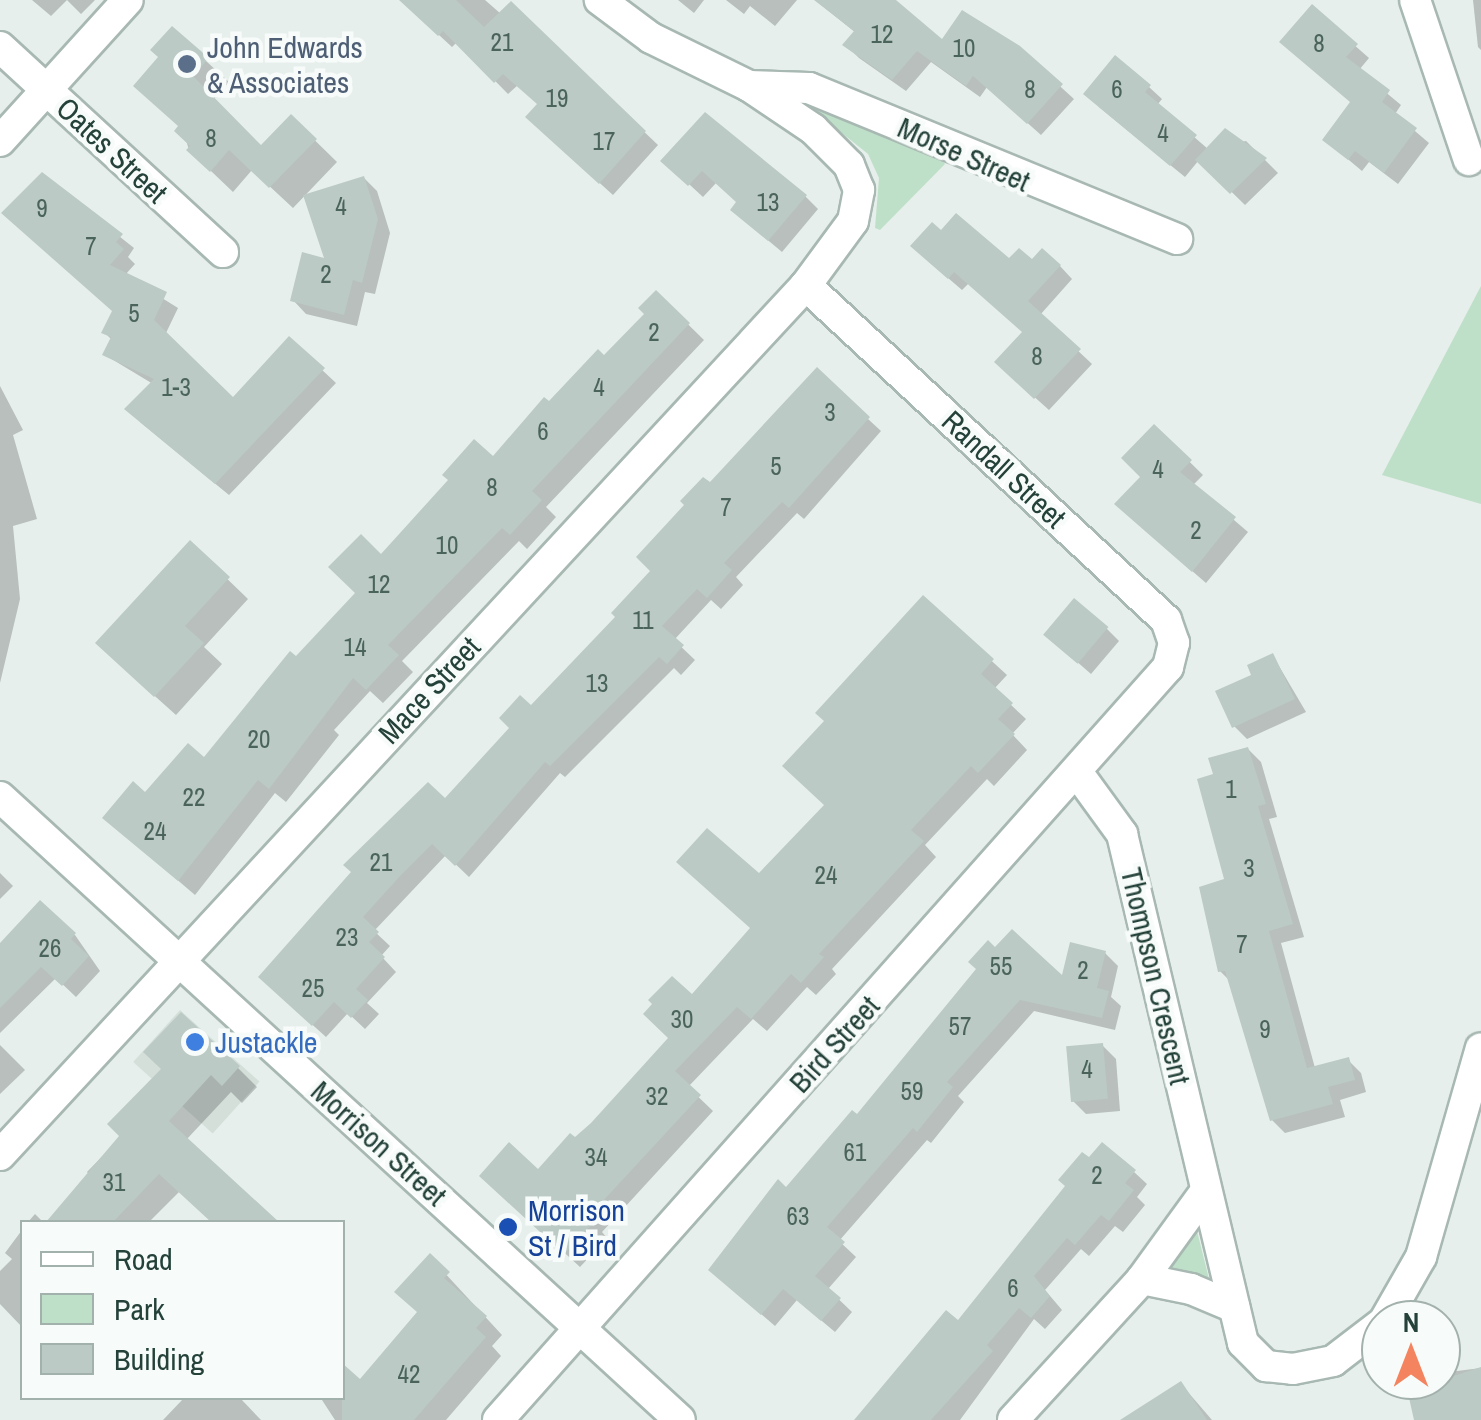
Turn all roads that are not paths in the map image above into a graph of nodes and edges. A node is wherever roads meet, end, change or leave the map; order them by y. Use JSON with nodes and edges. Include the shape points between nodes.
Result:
{"nodes":[{"id":1,"x":128,"y":0,"type":"edge"},
{"id":2,"x":600,"y":0,"type":"edge"},
{"id":3,"x":1415,"y":0,"type":"edge"},
{"id":4,"x":0,"y":48,"type":"edge"},
{"id":5,"x":749,"y":86,"type":"junction"},
{"id":6,"x":46,"y":90,"type":"junction"},
{"id":7,"x":0,"y":141,"type":"edge"},
{"id":8,"x":1469,"y":160,"type":"dead end"},
{"id":9,"x":853,"y":221,"type":"joint"},
{"id":10,"x":1177,"y":240,"type":"dead end"},
{"id":11,"x":223,"y":252,"type":"dead end"},
{"id":12,"x":806,"y":285,"type":"junction"},
{"id":13,"x":1168,"y":667,"type":"joint"},
{"id":14,"x":1077,"y":772,"type":"junction"},
{"id":15,"x":0,"y":796,"type":"edge"},
{"id":16,"x":176,"y":962,"type":"junction"},
{"id":17,"x":1481,"y":1048,"type":"edge"},
{"id":18,"x":0,"y":1155,"type":"edge"},
{"id":19,"x":1205,"y":1192,"type":"junction"},
{"id":20,"x":1142,"y":1279,"type":"junction"},
{"id":21,"x":1401,"y":1300,"type":"edge"},
{"id":22,"x":1234,"y":1308,"type":"junction"},
{"id":23,"x":580,"y":1328,"type":"junction"},
{"id":24,"x":1361,"y":1339,"type":"edge"},
{"id":25,"x":498,"y":1420,"type":"edge"},
{"id":26,"x":680,"y":1420,"type":"edge"},
{"id":27,"x":1013,"y":1420,"type":"edge"}],
"edges":[{"from":1,"to":6,"type":"street"},
{"from":2,"to":5,"type":"street","name":"Morse Street","via":[[651,38]]},
{"from":3,"to":8,"type":"street"},
{"from":4,"to":6,"type":"street","name":"Oates Street"},
{"from":5,"to":9,"type":"street","name":"Morse Street","via":[[813,129],[849,165],[859,190]]},
{"from":5,"to":10,"type":"street","name":"Morse Street","via":[[809,88]]},
{"from":6,"to":7,"type":"street"},
{"from":6,"to":11,"type":"street","name":"Oates Street"},
{"from":9,"to":12,"type":"street","name":"Mace Street"},
{"from":12,"to":13,"type":"street","name":"Randall Street","via":[[1166,620],[1174,642]]},
{"from":12,"to":16,"type":"street","name":"Mace Street"},
{"from":13,"to":14,"type":"street","name":"Bird Street"},
{"from":14,"to":19,"type":"street","name":"Thompson Crescent","via":[[1122,834]]},
{"from":14,"to":23,"type":"street","name":"Bird Street"},
{"from":15,"to":16,"type":"street","name":"Morrison Street"},
{"from":16,"to":18,"type":"street","name":"Mace Street"},
{"from":16,"to":23,"type":"street","name":"Morrison Street"},
{"from":17,"to":21,"type":"street","via":[[1420,1258]]},
{"from":19,"to":20,"type":"street"},
{"from":19,"to":22,"type":"street","name":"Thompson Crescent"},
{"from":20,"to":22,"type":"street","via":[[1191,1289]]},
{"from":20,"to":27,"type":"street"},
{"from":22,"to":24,"type":"street","name":"Thompson Crescent","via":[[1244,1342],[1266,1366],[1333,1360]]},
{"from":23,"to":25,"type":"street","name":"Bird Street"},
{"from":23,"to":26,"type":"street","name":"Morrison Street"}]}
